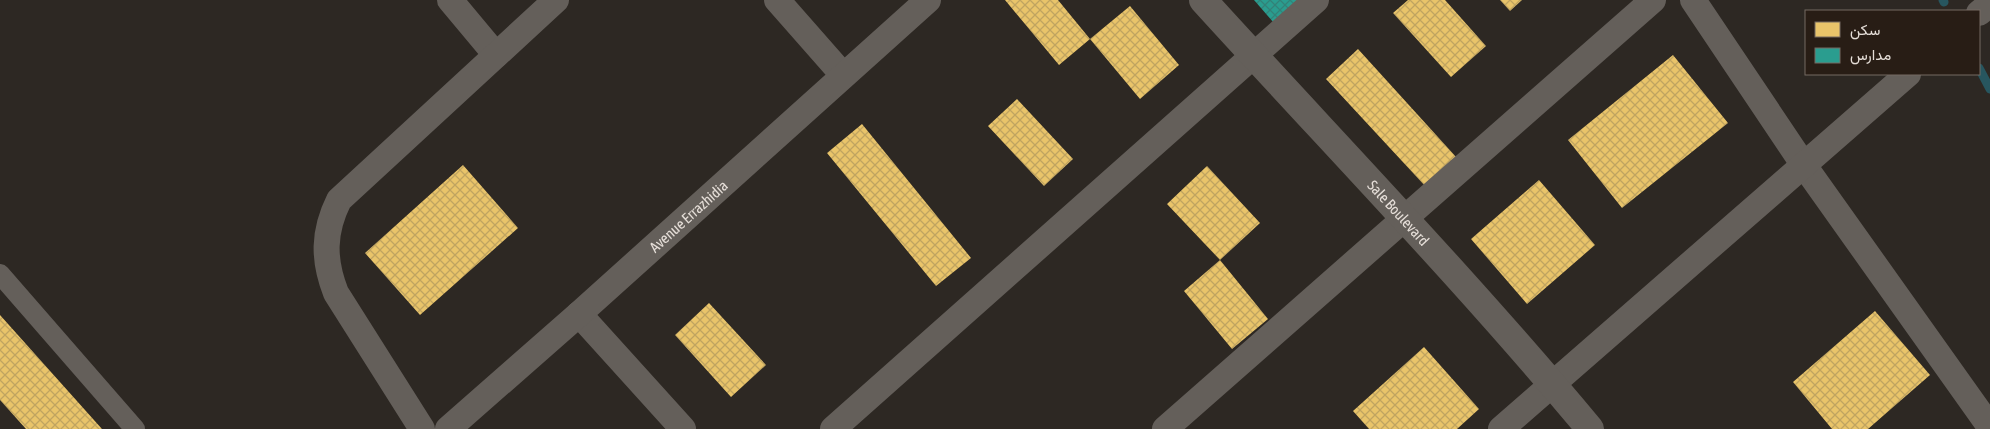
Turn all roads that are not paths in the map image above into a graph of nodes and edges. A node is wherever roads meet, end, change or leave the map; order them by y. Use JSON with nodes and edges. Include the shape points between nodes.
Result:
{"nodes":[{"id":1,"x":450,"y":0,"type":"edge"},
{"id":2,"x":556,"y":0,"type":"edge"},
{"id":3,"x":777,"y":0,"type":"edge"},
{"id":4,"x":928,"y":0,"type":"edge"},
{"id":5,"x":1203,"y":0,"type":"edge"},
{"id":6,"x":1316,"y":0,"type":"edge"},
{"id":7,"x":1653,"y":0,"type":"edge"},
{"id":8,"x":1693,"y":0,"type":"edge"},
{"id":9,"x":1990,"y":4,"type":"edge"},
{"id":10,"x":1980,"y":12,"type":"edge"},
{"id":11,"x":496,"y":55,"type":"junction"},
{"id":12,"x":1254,"y":55,"type":"junction"},
{"id":13,"x":843,"y":75,"type":"junction"},
{"id":14,"x":1907,"y":75,"type":"edge"},
{"id":15,"x":1802,"y":164,"type":"junction"},
{"id":16,"x":1405,"y":219,"type":"junction"},
{"id":17,"x":0,"y":274,"type":"edge"},
{"id":18,"x":579,"y":314,"type":"junction"},
{"id":19,"x":1552,"y":383,"type":"junction"},
{"id":20,"x":1990,"y":427,"type":"edge"},
{"id":21,"x":135,"y":429,"type":"edge"},
{"id":22,"x":422,"y":429,"type":"edge"},
{"id":23,"x":448,"y":429,"type":"edge"},
{"id":24,"x":683,"y":429,"type":"edge"},
{"id":25,"x":833,"y":429,"type":"edge"},
{"id":26,"x":1165,"y":429,"type":"edge"},
{"id":27,"x":1501,"y":429,"type":"edge"},
{"id":28,"x":1590,"y":429,"type":"edge"}],
"edges":[{"from":1,"to":11,"type":"street"},
{"from":2,"to":11,"type":"street"},
{"from":3,"to":13,"type":"street"},
{"from":4,"to":13,"type":"street","name":"Avenue Errazhidia"},
{"from":5,"to":12,"type":"street","name":"Sale Boulevard"},
{"from":6,"to":12,"type":"street"},
{"from":7,"to":16,"type":"street"},
{"from":8,"to":15,"type":"street"},
{"from":9,"to":10,"type":"street"},
{"from":11,"to":22,"type":"street","via":[[339,200],[325,243],[326,260],[336,293]]},
{"from":12,"to":16,"type":"street","name":"Sale Boulevard"},
{"from":12,"to":25,"type":"street"},
{"from":13,"to":18,"type":"street","name":"Avenue Errazhidia"},
{"from":14,"to":15,"type":"street"},
{"from":15,"to":19,"type":"street"},
{"from":15,"to":20,"type":"street"},
{"from":16,"to":19,"type":"street","name":"Sale Boulevard"},
{"from":16,"to":26,"type":"street"},
{"from":17,"to":21,"type":"street"},
{"from":18,"to":23,"type":"street","name":"Avenue Errazhidia"},
{"from":18,"to":24,"type":"street"},
{"from":19,"to":27,"type":"street"},
{"from":19,"to":28,"type":"street","name":"Sale Boulevard"}]}
